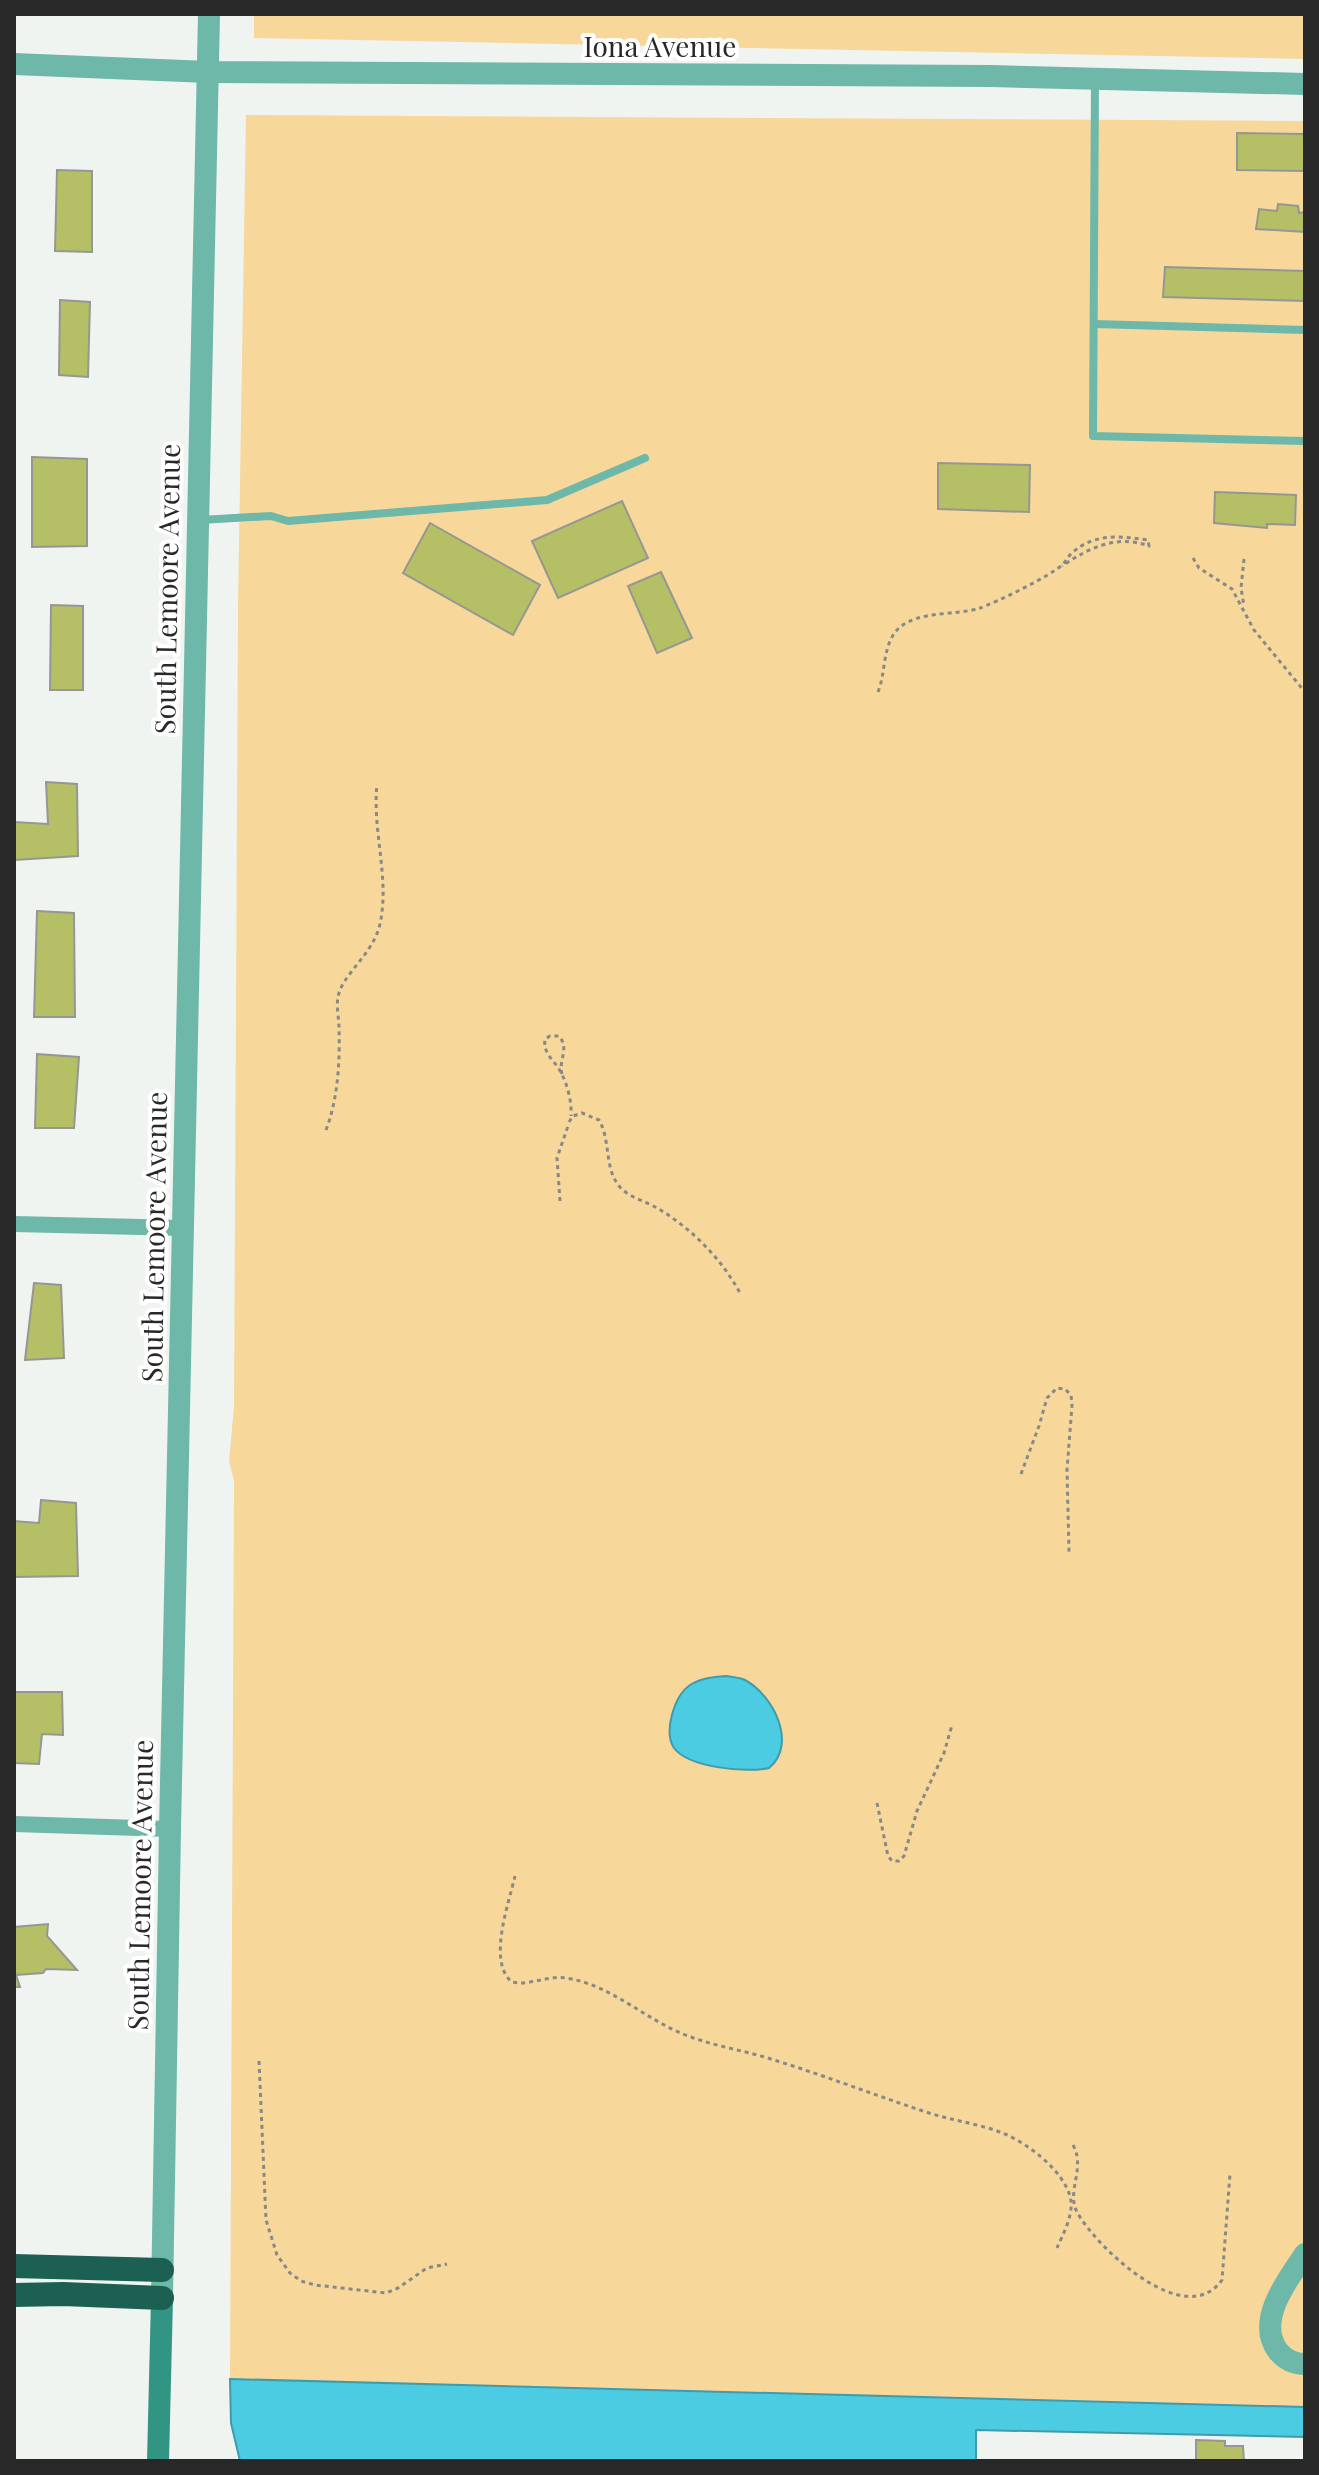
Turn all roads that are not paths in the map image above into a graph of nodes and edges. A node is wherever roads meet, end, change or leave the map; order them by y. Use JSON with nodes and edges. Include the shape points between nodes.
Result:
{"nodes":[{"id":1,"x":209,"y":14,"type":"edge"},
{"id":2,"x":14,"y":64,"type":"edge"},
{"id":3,"x":208,"y":72,"type":"junction"},
{"id":4,"x":1095,"y":79,"type":"junction"},
{"id":5,"x":1305,"y":84,"type":"edge"},
{"id":6,"x":1094,"y":324,"type":"junction"},
{"id":7,"x":1305,"y":330,"type":"edge"},
{"id":8,"x":1305,"y":441,"type":"edge"},
{"id":9,"x":645,"y":458,"type":"dead end"},
{"id":10,"x":199,"y":520,"type":"junction"},
{"id":11,"x":14,"y":1224,"type":"edge"},
{"id":12,"x":183,"y":1228,"type":"junction"},
{"id":13,"x":14,"y":1824,"type":"edge"},
{"id":14,"x":170,"y":1829,"type":"junction"},
{"id":15,"x":1305,"y":2254,"type":"edge"},
{"id":16,"x":14,"y":2266,"type":"edge"},
{"id":17,"x":162,"y":2270,"type":"junction"},
{"id":18,"x":14,"y":2295,"type":"edge"},
{"id":19,"x":162,"y":2298,"type":"junction"},
{"id":20,"x":1305,"y":2364,"type":"edge"},
{"id":21,"x":158,"y":2461,"type":"edge"}],
"edges":[{"from":1,"to":3,"type":"street","name":"South Lemoore Avenue"},
{"from":2,"to":3,"type":"street","name":"Iona Avenue"},
{"from":3,"to":4,"type":"street","name":"Iona Avenue"},
{"from":3,"to":10,"type":"street","name":"South Lemoore Avenue"},
{"from":4,"to":5,"type":"street","name":"Iona Avenue"},
{"from":4,"to":6,"type":"lane"},
{"from":6,"to":7,"type":"lane"},
{"from":6,"to":8,"type":"lane","via":[[1093,436]]},
{"from":9,"to":10,"type":"lane","via":[[547,500],[288,521],[271,516]]},
{"from":10,"to":12,"type":"street","name":"South Lemoore Avenue"},
{"from":11,"to":12,"type":"street"},
{"from":12,"to":14,"type":"street","name":"South Lemoore Avenue"},
{"from":13,"to":14,"type":"street"},
{"from":14,"to":17,"type":"street","name":"South Lemoore Avenue"},
{"from":15,"to":20,"type":"street","via":[[1277,2300],[1270,2329],[1280,2355]]},
{"from":16,"to":17,"type":"highway"},
{"from":17,"to":19,"type":"street","name":"South Lemoore Avenue"},
{"from":18,"to":19,"type":"highway"},
{"from":19,"to":21,"type":"main road","name":"South Lemoore Avenue"}]}
